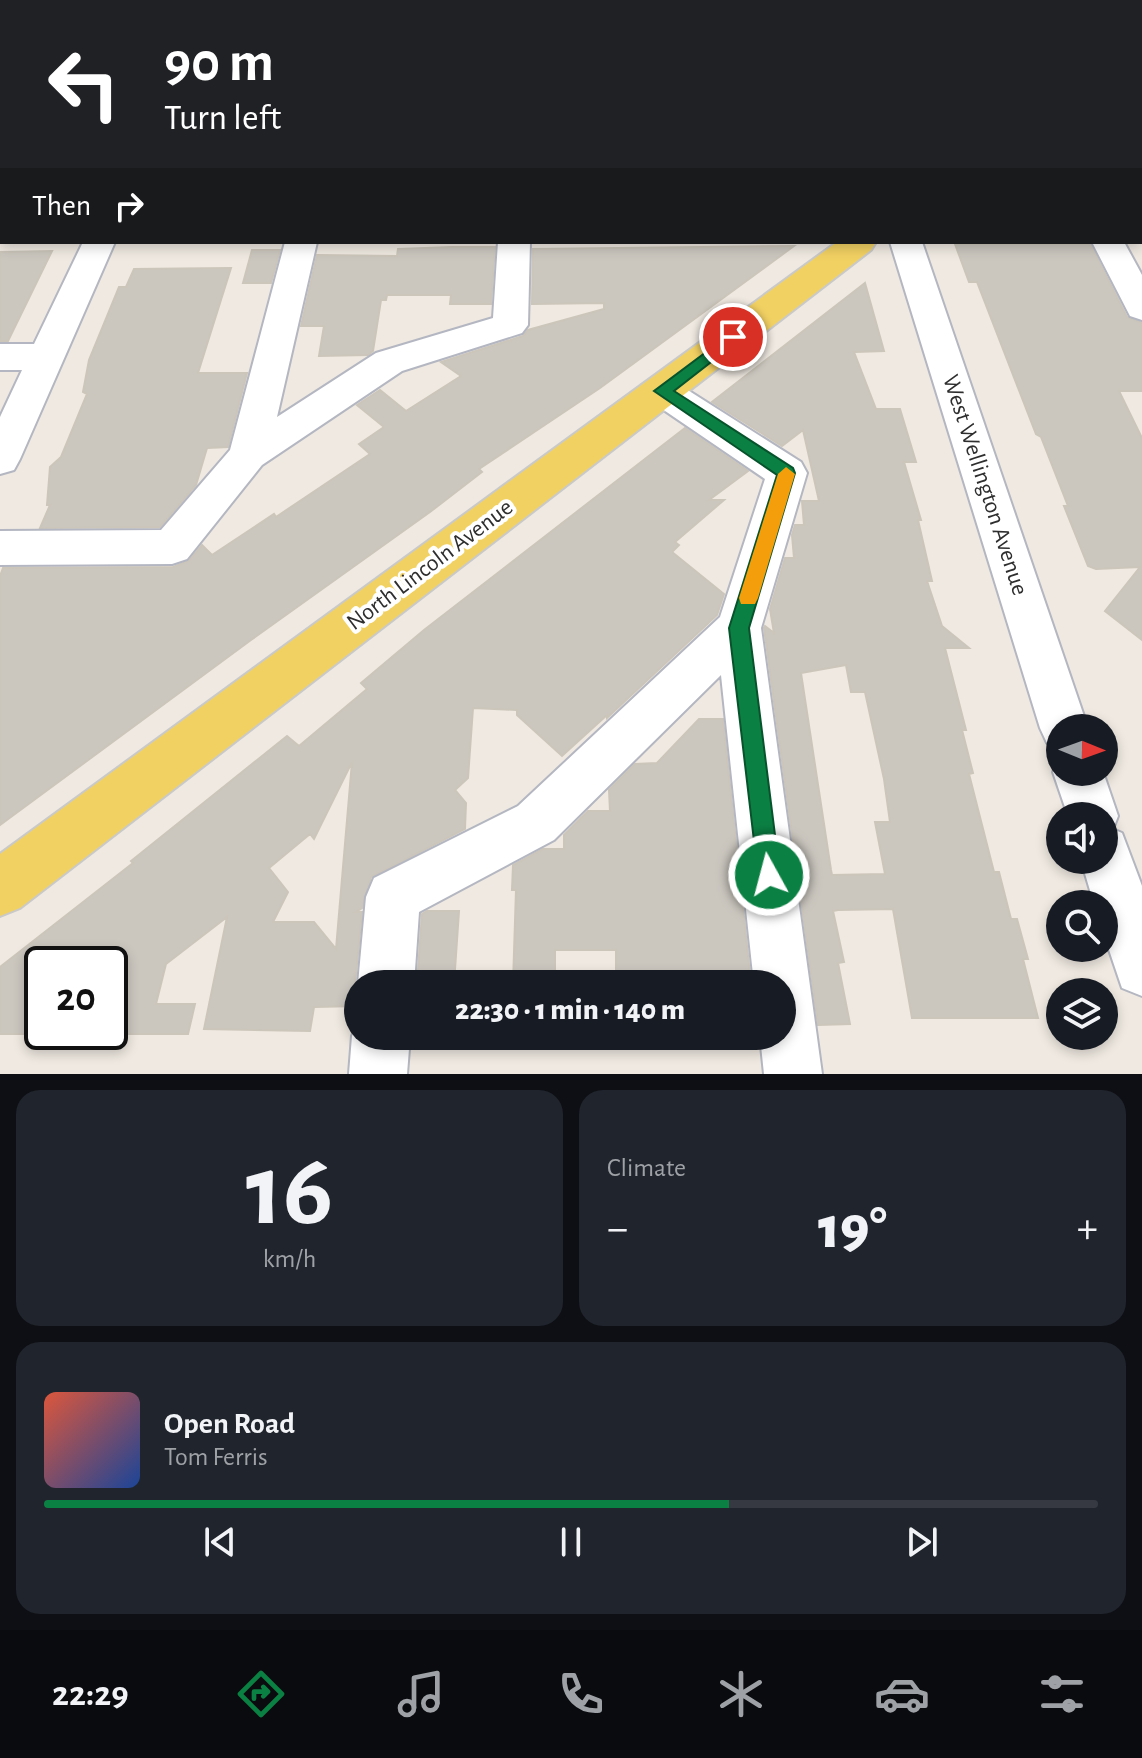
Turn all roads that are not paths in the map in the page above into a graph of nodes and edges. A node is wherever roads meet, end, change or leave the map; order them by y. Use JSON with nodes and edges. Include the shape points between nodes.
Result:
{"nodes":[{"id":1,"x":98,"y":244,"type":"edge"},
{"id":2,"x":301,"y":244,"type":"edge"},
{"id":3,"x":514,"y":244,"type":"edge"},
{"id":4,"x":856,"y":244,"type":"edge"},
{"id":5,"x":907,"y":244,"type":"edge"},
{"id":6,"x":1109,"y":244,"type":"edge"},
{"id":7,"x":1142,"y":308,"type":"edge"},
{"id":8,"x":0,"y":357,"type":"edge"},
{"id":9,"x":47,"y":357,"type":"junction"},
{"id":10,"x":662,"y":391,"type":"junction"},
{"id":11,"x":248,"y":455,"type":"junction"},
{"id":12,"x":0,"y":459,"type":"edge"},
{"id":13,"x":0,"y":548,"type":"edge"},
{"id":14,"x":739,"y":628,"type":"junction"},
{"id":15,"x":1059,"y":714,"type":"edge"},
{"id":16,"x":1111,"y":874,"type":"edge"},
{"id":17,"x":0,"y":888,"type":"edge"},
{"id":18,"x":1142,"y":968,"type":"edge"},
{"id":19,"x":387,"y":970,"type":"edge"},
{"id":20,"x":380,"y":1050,"type":"edge"},
{"id":21,"x":378,"y":1074,"type":"edge"},
{"id":22,"x":793,"y":1074,"type":"edge"}],
"edges":[{"from":1,"to":9,"type":"street"},
{"from":2,"to":11,"type":"street"},
{"from":3,"to":11,"type":"street","via":[[510,325],[389,362]]},
{"from":4,"to":10,"type":"main road","name":"North Lincoln Avenue"},
{"from":5,"to":15,"type":"street","name":"West Wellington Avenue"},
{"from":6,"to":7,"type":"street"},
{"from":8,"to":9,"type":"street"},
{"from":9,"to":12,"type":"street"},
{"from":10,"to":14,"type":"street","via":[[787,473]]},
{"from":10,"to":17,"type":"main road","name":"North Lincoln Avenue"},
{"from":11,"to":13,"type":"street","via":[[172,547]]},
{"from":14,"to":19,"type":"street","via":[[536,823],[393,897]]},
{"from":14,"to":22,"type":"street"},
{"from":16,"to":18,"type":"street"},
{"from":20,"to":21,"type":"street"}]}
